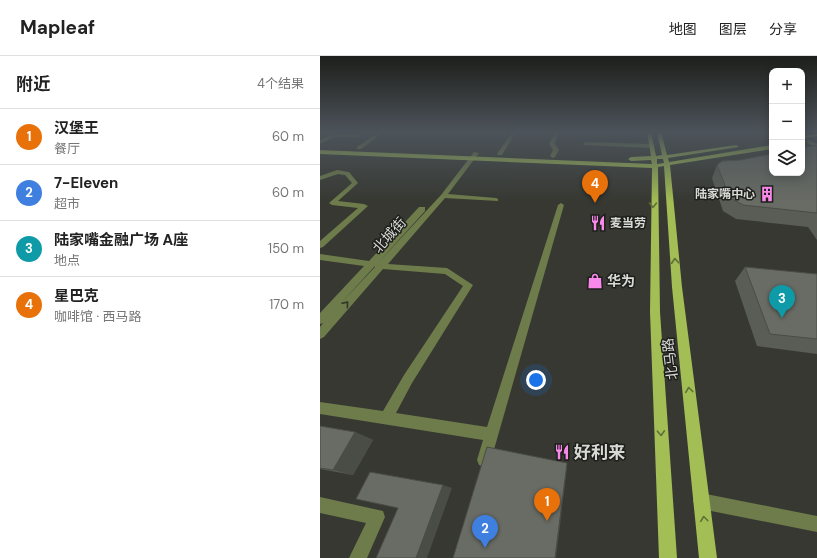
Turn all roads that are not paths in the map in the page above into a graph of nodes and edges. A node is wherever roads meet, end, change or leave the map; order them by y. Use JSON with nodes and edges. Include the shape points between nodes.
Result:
{"nodes":[{"id":1,"x":449,"y":155,"type":"edge"},
{"id":2,"x":463,"y":155,"type":"edge"},
{"id":3,"x":479,"y":155,"type":"edge"},
{"id":4,"x":538,"y":155,"type":"edge"},
{"id":5,"x":653,"y":155,"type":"edge"},
{"id":6,"x":665,"y":155,"type":"edge"},
{"id":7,"x":697,"y":155,"type":"edge"},
{"id":8,"x":708,"y":155,"type":"edge"},
{"id":9,"x":471,"y":156,"type":"junction"},
{"id":10,"x":553,"y":156,"type":"joint"},
{"id":11,"x":666,"y":161,"type":"junction"},
{"id":12,"x":654,"y":162,"type":"junction"},
{"id":13,"x":320,"y":178,"type":"edge"},
{"id":14,"x":443,"y":196,"type":"junction"},
{"id":15,"x":496,"y":200,"type":"dead end"},
{"id":16,"x":561,"y":205,"type":"dead end"},
{"id":17,"x":320,"y":245,"type":"edge"},
{"id":18,"x":320,"y":257,"type":"edge"},
{"id":19,"x":375,"y":265,"type":"junction"},
{"id":20,"x":320,"y":320,"type":"edge"},
{"id":21,"x":320,"y":334,"type":"edge"},
{"id":22,"x":320,"y":408,"type":"edge"},
{"id":23,"x":386,"y":418,"type":"junction"},
{"id":24,"x":491,"y":434,"type":"junction"},
{"id":25,"x":480,"y":471,"type":"edge"},
{"id":26,"x":701,"y":501,"type":"junction"},
{"id":27,"x":320,"y":505,"type":"edge"},
{"id":28,"x":817,"y":524,"type":"edge"},
{"id":29,"x":358,"y":558,"type":"edge"},
{"id":30,"x":668,"y":558,"type":"edge"},
{"id":31,"x":708,"y":558,"type":"edge"}],
"edges":[{"from":1,"to":9,"type":"main road"},
{"from":2,"to":9,"type":"main road"},
{"from":3,"to":9,"type":"main road"},
{"from":4,"to":10,"type":"main road"},
{"from":5,"to":12,"type":"main road","name":"北马路"},
{"from":6,"to":11,"type":"main road","name":"北马路"},
{"from":7,"to":11,"type":"main road"},
{"from":8,"to":11,"type":"main road"},
{"from":9,"to":12,"type":"main road"},
{"from":9,"to":14,"type":"street","name":"北城街"},
{"from":9,"to":19,"type":"street","name":"北城街"},
{"from":10,"to":12,"type":"main road"},
{"from":11,"to":12,"type":"main road"},
{"from":26,"to":11,"type":"main road","name":"北马路","one_way":true},
{"from":12,"to":30,"type":"main road","name":"北马路","one_way":true,"via":[[655,312]]},
{"from":13,"to":17,"type":"street","via":[[337,172],[347,173],[355,183],[332,203],[364,206]]},
{"from":14,"to":15,"type":"street"},
{"from":14,"to":19,"type":"street","name":"北城街"},
{"from":16,"to":24,"type":"street"},
{"from":18,"to":19,"type":"street"},
{"from":19,"to":20,"type":"street","name":"北城街"},
{"from":21,"to":19,"type":"street","name":"北城街","one_way":true},
{"from":19,"to":23,"type":"street","via":[[447,271],[468,285]]},
{"from":22,"to":23,"type":"street"},
{"from":23,"to":24,"type":"street"},
{"from":24,"to":25,"type":"street"},
{"from":26,"to":28,"type":"street"},
{"from":31,"to":26,"type":"main road","name":"北马路","one_way":true},
{"from":27,"to":29,"type":"street","via":[[377,517]]}]}
